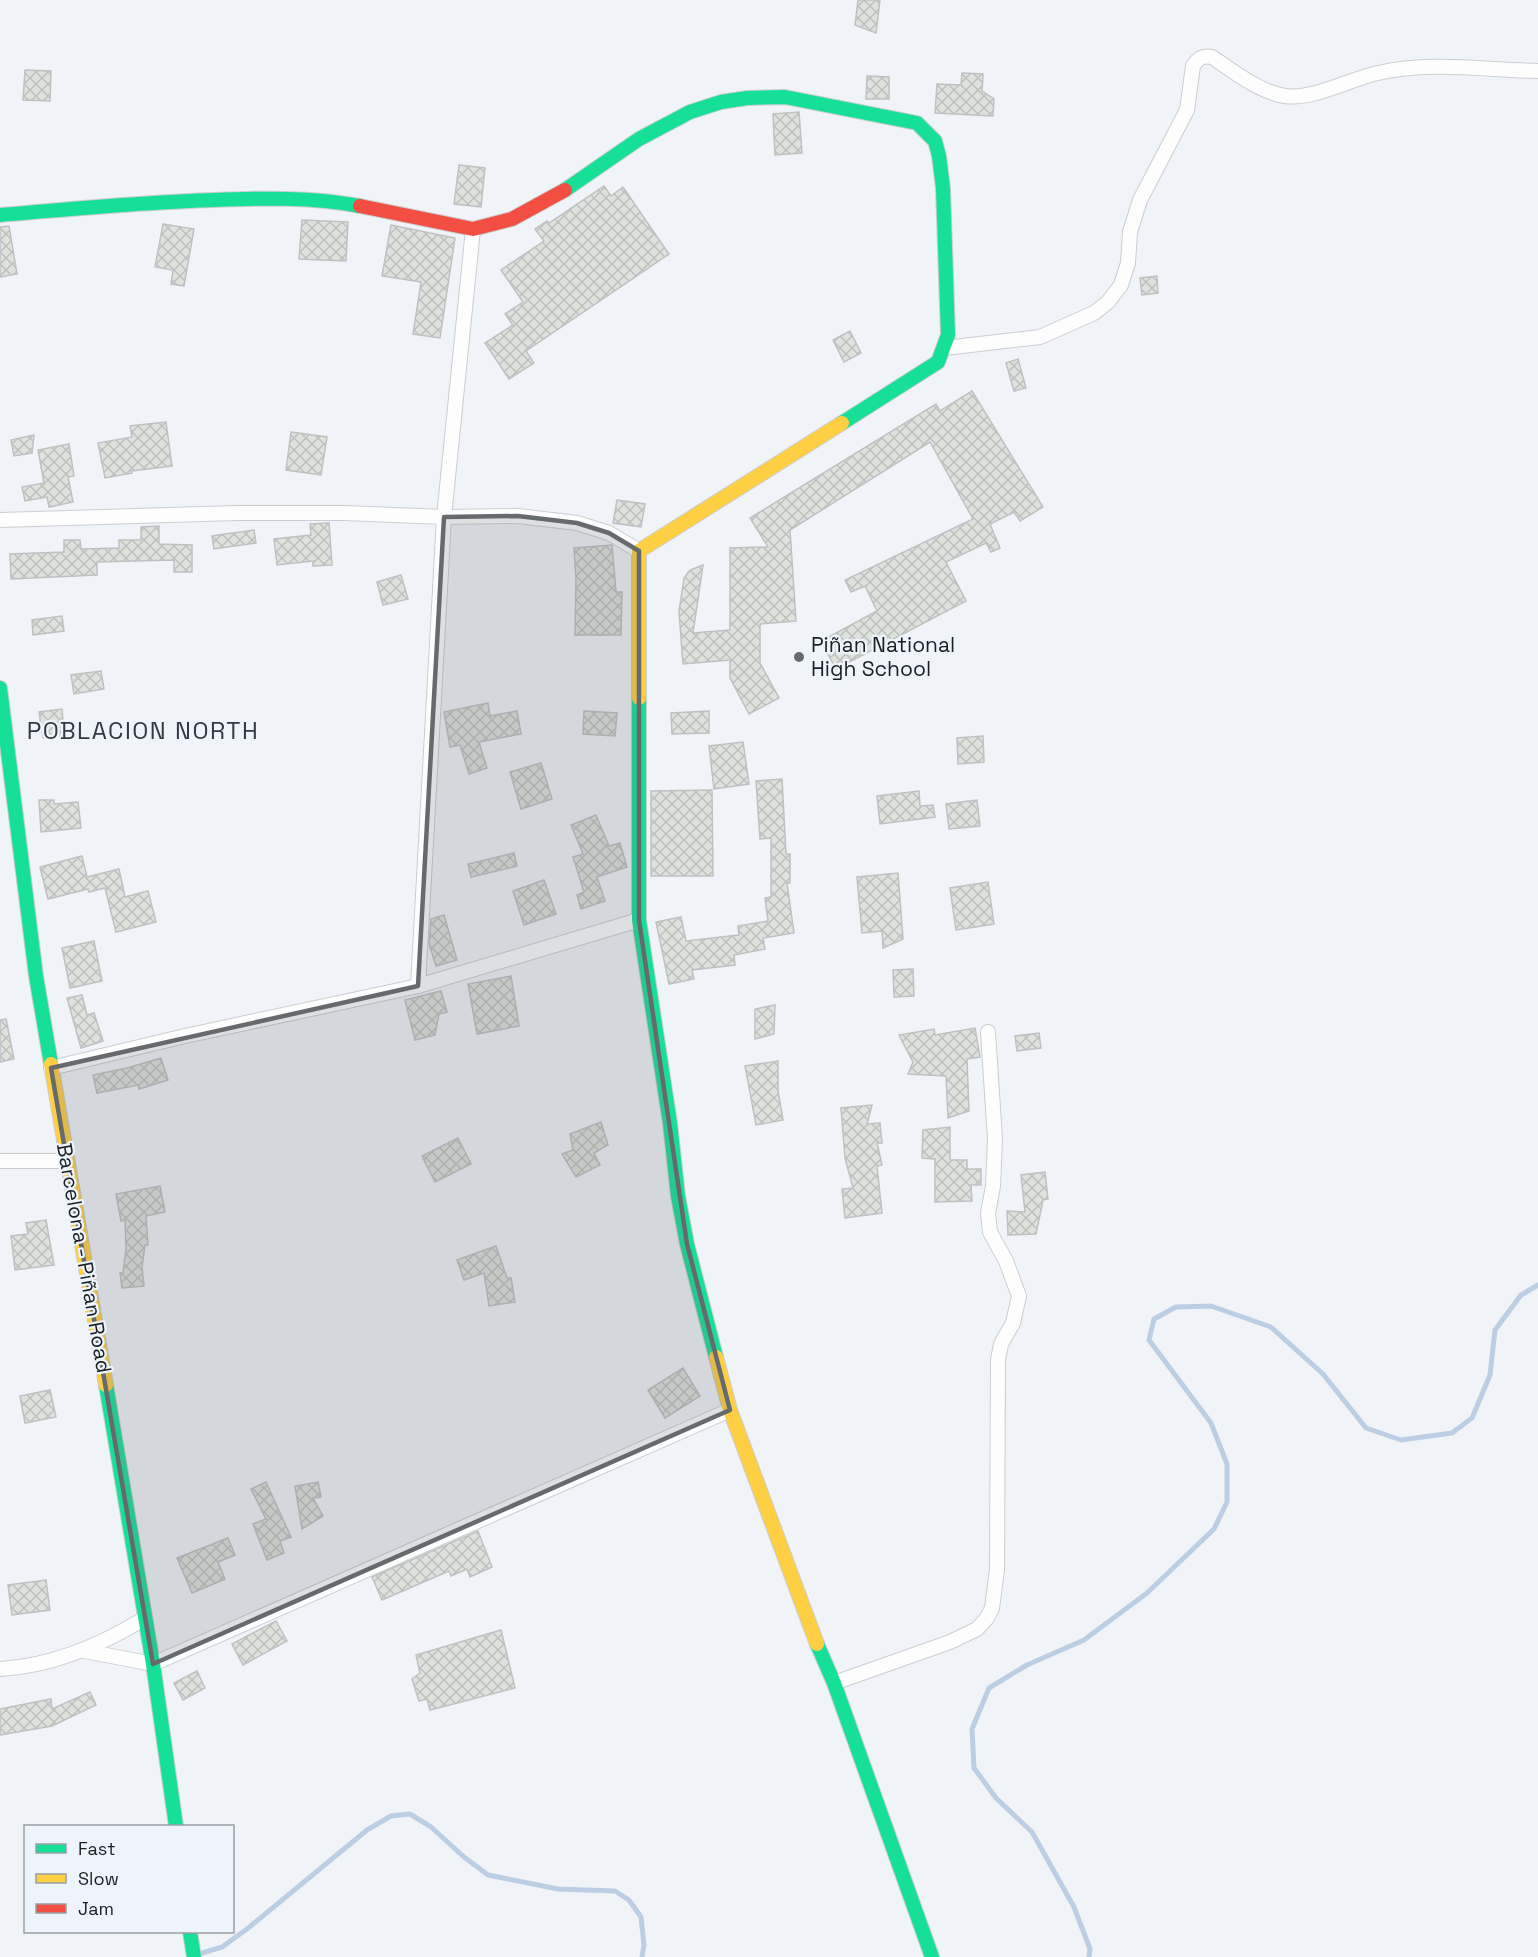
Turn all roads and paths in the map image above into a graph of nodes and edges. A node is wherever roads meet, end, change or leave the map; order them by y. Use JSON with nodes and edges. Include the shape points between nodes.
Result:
{"nodes":[{"id":1,"x":1538,"y":71,"type":"edge"},
{"id":2,"x":0,"y":215,"type":"edge"},
{"id":3,"x":473,"y":229,"type":"junction"},
{"id":4,"x":945,"y":348,"type":"junction"},
{"id":5,"x":444,"y":517,"type":"junction"},
{"id":6,"x":0,"y":520,"type":"edge"},
{"id":7,"x":639,"y":551,"type":"junction"},
{"id":8,"x":0,"y":688,"type":"edge"},
{"id":9,"x":639,"y":920,"type":"junction"},
{"id":10,"x":418,"y":986,"type":"junction"},
{"id":11,"x":988,"y":1032,"type":"dead end"},
{"id":12,"x":51,"y":1068,"type":"junction"},
{"id":13,"x":0,"y":1161,"type":"edge"},
{"id":14,"x":67,"y":1161,"type":"junction"},
{"id":15,"x":730,"y":1410,"type":"junction"},
{"id":16,"x":145,"y":1618,"type":"junction"},
{"id":17,"x":85,"y":1651,"type":"junction"},
{"id":18,"x":153,"y":1664,"type":"junction"},
{"id":19,"x":0,"y":1669,"type":"edge"},
{"id":20,"x":834,"y":1683,"type":"junction"},
{"id":21,"x":176,"y":1825,"type":"edge"},
{"id":22,"x":190,"y":1933,"type":"edge"},
{"id":23,"x":194,"y":1957,"type":"edge"},
{"id":24,"x":932,"y":1957,"type":"edge"}],
"edges":[{"from":1,"to":4,"type":"street","via":[[1416,68],[1378,72],[1302,96],[1284,96],[1205,56],[1193,66],[1187,110],[1140,200],[1122,285],[1108,302],[1094,313],[1040,337]]},
{"from":2,"to":3,"type":"street","via":[[255,198],[334,201]]},
{"from":3,"to":4,"type":"street","via":[[512,219],[563,192],[639,139],[690,112],[721,102],[785,98],[917,123],[935,141],[943,188],[948,335]]},
{"from":3,"to":5,"type":"street"},
{"from":4,"to":7,"type":"street","via":[[931,368]]},
{"from":5,"to":6,"type":"street","via":[[237,513]]},
{"from":5,"to":7,"type":"street","via":[[518,516],[577,523],[609,533]]},
{"from":5,"to":10,"type":"street"},
{"from":7,"to":9,"type":"street"},
{"from":8,"to":12,"type":"street","name":"Barcelona - Piñan Road"},
{"from":9,"to":10,"type":"street"},
{"from":9,"to":15,"type":"street","via":[[678,1196]]},
{"from":10,"to":12,"type":"street"},
{"from":11,"to":20,"type":"street","via":[[995,1139],[988,1213],[990,1232],[1006,1261],[1018,1296],[1013,1323],[1001,1344],[998,1360],[997,1570],[992,1608],[977,1629],[950,1642]]},
{"from":12,"to":14,"type":"street","name":"Barcelona - Piñan Road"},
{"from":13,"to":14,"type":"street"},
{"from":14,"to":16,"type":"street","name":"Barcelona - Piñan Road"},
{"from":15,"to":18,"type":"street"},
{"from":15,"to":20,"type":"street"},
{"from":16,"to":17,"type":"street"},
{"from":16,"to":18,"type":"street","name":"Barcelona - Piñan Road"},
{"from":17,"to":18,"type":"street"},
{"from":17,"to":19,"type":"street"},
{"from":18,"to":21,"type":"street","name":"Barcelona - Piñan Road"},
{"from":20,"to":24,"type":"street"},
{"from":22,"to":23,"type":"street"}]}
